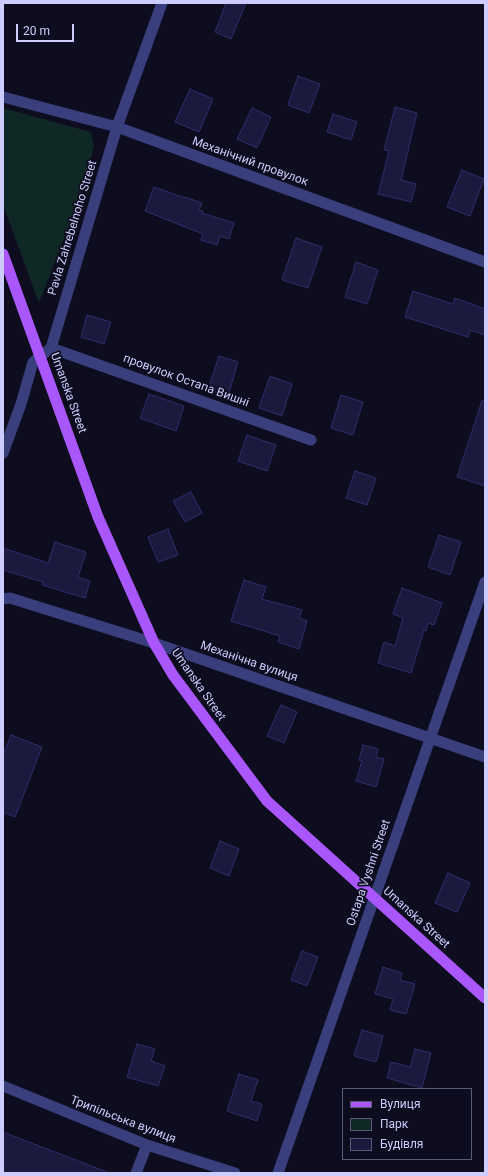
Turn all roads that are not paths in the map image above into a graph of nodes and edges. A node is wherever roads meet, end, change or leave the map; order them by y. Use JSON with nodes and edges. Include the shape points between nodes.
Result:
{"nodes":[{"id":1,"x":162,"y":3,"type":"edge"},
{"id":2,"x":3,"y":96,"type":"edge"},
{"id":3,"x":117,"y":127,"type":"junction"},
{"id":4,"x":3,"y":254,"type":"edge"},
{"id":5,"x":485,"y":262,"type":"edge"},
{"id":6,"x":51,"y":348,"type":"junction"},
{"id":7,"x":41,"y":356,"type":"junction"},
{"id":8,"x":311,"y":440,"type":"dead end"},
{"id":9,"x":3,"y":453,"type":"edge"},
{"id":10,"x":485,"y":582,"type":"edge"},
{"id":11,"x":3,"y":599,"type":"edge"},
{"id":12,"x":154,"y":643,"type":"junction"},
{"id":13,"x":430,"y":738,"type":"junction"},
{"id":14,"x":485,"y":757,"type":"edge"},
{"id":15,"x":374,"y":899,"type":"junction"},
{"id":16,"x":485,"y":998,"type":"edge"},
{"id":17,"x":3,"y":1086,"type":"edge"},
{"id":18,"x":147,"y":1145,"type":"junction"},
{"id":19,"x":136,"y":1173,"type":"edge"},
{"id":20,"x":235,"y":1173,"type":"edge"},
{"id":21,"x":278,"y":1173,"type":"edge"}],
"edges":[{"from":1,"to":3,"type":"street","name":"Pavla Zahrebelnoho Street"},
{"from":2,"to":3,"type":"street","name":"Механічний провулок"},
{"from":3,"to":5,"type":"street","name":"Механічний провулок"},
{"from":3,"to":6,"type":"street","name":"Pavla Zahrebelnoho Street"},
{"from":4,"to":7,"type":"main road","name":"Umanska Street"},
{"from":6,"to":7,"type":"street"},
{"from":6,"to":8,"type":"street","name":"провулок Остапа Вишні"},
{"from":7,"to":9,"type":"street","via":[[33,362]]},
{"from":7,"to":12,"type":"main road","name":"Umanska Street","via":[[98,517]]},
{"from":10,"to":13,"type":"street","name":"Ostapa Vyshni Street"},
{"from":11,"to":12,"type":"street","name":"Механічна вулиця","via":[[10,598]]},
{"from":12,"to":13,"type":"street","name":"Механічна вулиця"},
{"from":12,"to":15,"type":"main road","name":"Umanska Street","via":[[173,675],[267,801]]},
{"from":13,"to":14,"type":"street","name":"Механічна вулиця"},
{"from":13,"to":15,"type":"street","name":"Ostapa Vyshni Street"},
{"from":15,"to":16,"type":"main road","name":"Umanska Street"},
{"from":15,"to":21,"type":"street","name":"Ostapa Vyshni Street"},
{"from":17,"to":18,"type":"street","name":"Трипільська вулиця"},
{"from":18,"to":19,"type":"street"},
{"from":18,"to":20,"type":"street","name":"Трипільська вулиця"}]}
